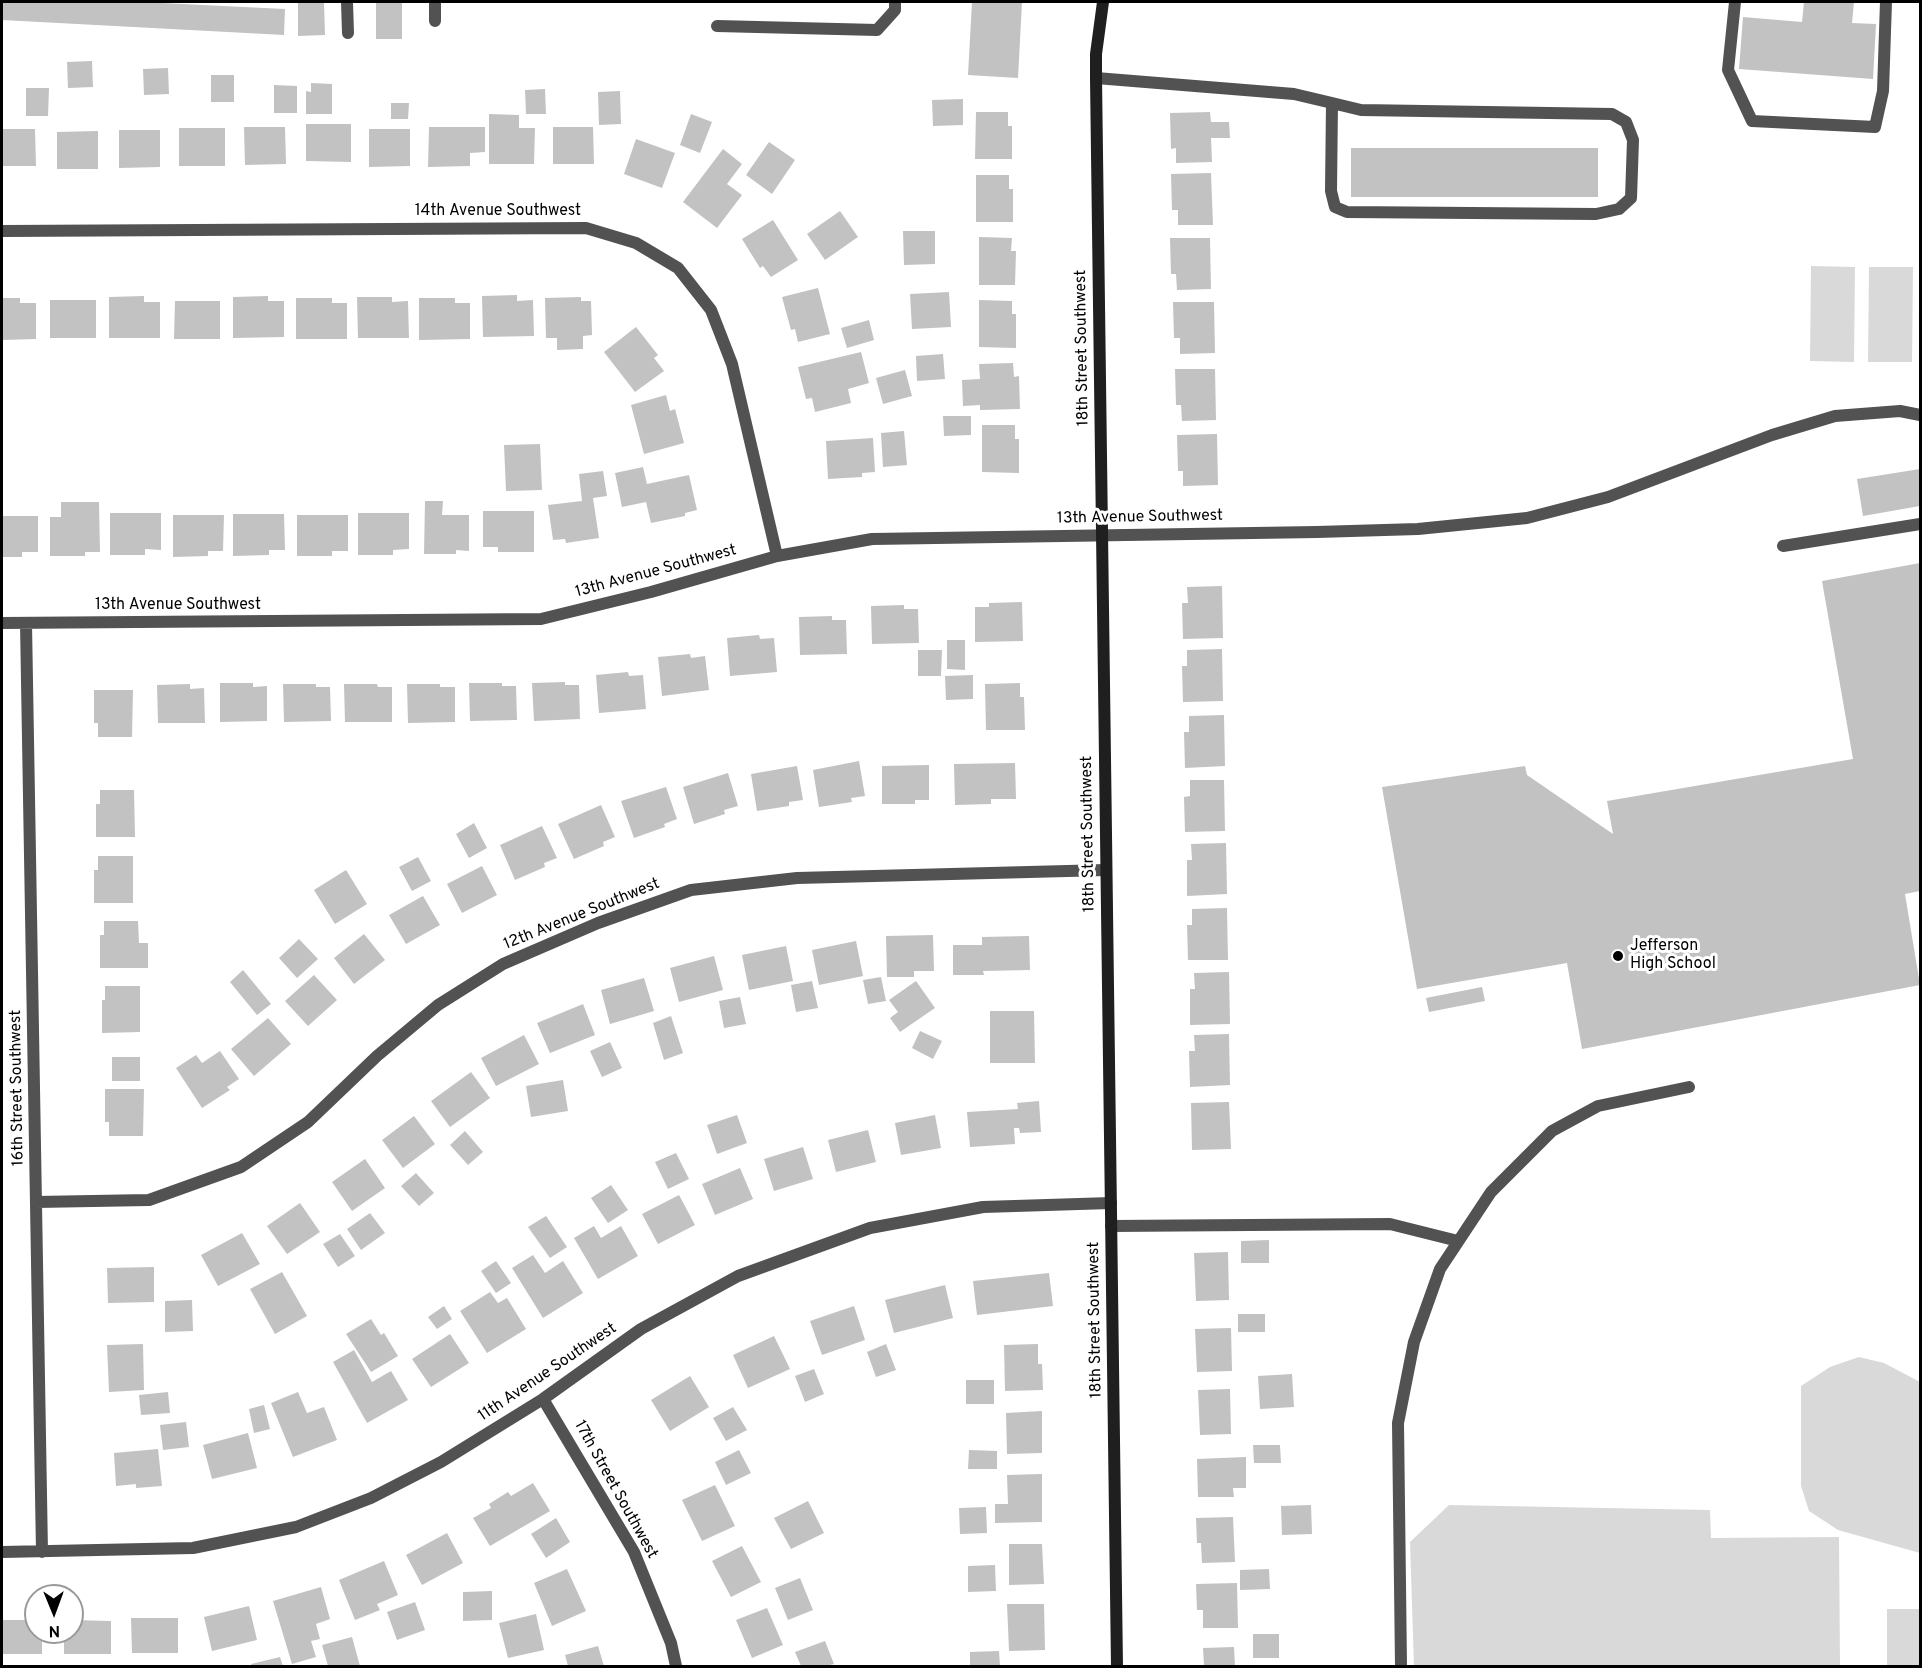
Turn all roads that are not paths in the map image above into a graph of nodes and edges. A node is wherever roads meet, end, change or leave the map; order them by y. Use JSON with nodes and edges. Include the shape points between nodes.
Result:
{"nodes":[{"id":1,"x":347,"y":2,"type":"edge"},
{"id":2,"x":435,"y":2,"type":"edge"},
{"id":3,"x":895,"y":2,"type":"edge"},
{"id":4,"x":1103,"y":2,"type":"edge"},
{"id":5,"x":1734,"y":2,"type":"edge"},
{"id":6,"x":1886,"y":2,"type":"edge"},
{"id":7,"x":435,"y":21,"type":"dead end"},
{"id":8,"x":717,"y":26,"type":"dead end"},
{"id":9,"x":348,"y":33,"type":"dead end"},
{"id":10,"x":1096,"y":78,"type":"junction"},
{"id":11,"x":1332,"y":103,"type":"junction"},
{"id":12,"x":2,"y":231,"type":"edge"},
{"id":13,"x":1920,"y":415,"type":"edge"},
{"id":14,"x":1920,"y":524,"type":"edge"},
{"id":15,"x":1102,"y":535,"type":"junction"},
{"id":16,"x":1784,"y":546,"type":"dead end"},
{"id":17,"x":777,"y":556,"type":"junction"},
{"id":18,"x":2,"y":623,"type":"edge"},
{"id":19,"x":26,"y":623,"type":"junction"},
{"id":20,"x":1106,"y":870,"type":"junction"},
{"id":21,"x":1689,"y":1087,"type":"dead end"},
{"id":22,"x":36,"y":1202,"type":"junction"},
{"id":23,"x":1110,"y":1203,"type":"junction"},
{"id":24,"x":1111,"y":1226,"type":"junction"},
{"id":25,"x":1458,"y":1241,"type":"junction"},
{"id":26,"x":543,"y":1399,"type":"junction"},
{"id":27,"x":2,"y":1552,"type":"edge"},
{"id":28,"x":42,"y":1552,"type":"junction"},
{"id":29,"x":676,"y":1666,"type":"edge"},
{"id":30,"x":1117,"y":1666,"type":"edge"},
{"id":31,"x":1401,"y":1666,"type":"edge"}],
"edges":[{"from":1,"to":9,"type":"street"},
{"from":2,"to":7,"type":"street"},
{"from":3,"to":8,"type":"street","via":[[895,10],[877,30]]},
{"from":4,"to":10,"type":"street","name":"18th Street Southwest"},
{"from":5,"to":6,"type":"street","via":[[1728,70],[1752,121],[1875,127],[1883,91]]},
{"from":10,"to":11,"type":"street","via":[[1294,94]]},
{"from":10,"to":15,"type":"street","name":"18th Street Southwest"},
{"from":11,"to":11,"type":"street","via":[[1361,110],[1612,114],[1626,122],[1633,140],[1631,198],[1619,209],[1596,214],[1347,213],[1335,207],[1331,191]]},
{"from":12,"to":17,"type":"street","name":"14th Avenue Southwest","via":[[586,228],[636,243],[678,268],[711,310],[732,364]]},
{"from":13,"to":15,"type":"street","name":"13th Avenue Southwest","via":[[1900,411],[1835,416],[1772,435],[1608,497],[1527,518],[1418,529]]},
{"from":14,"to":16,"type":"street"},
{"from":15,"to":17,"type":"street","name":"13th Avenue Southwest","via":[[872,538]]},
{"from":15,"to":20,"type":"street","name":"18th Street Southwest"},
{"from":17,"to":19,"type":"street","name":"13th Avenue Southwest","via":[[540,619]]},
{"from":18,"to":19,"type":"street","name":"13th Avenue Southwest"},
{"from":19,"to":22,"type":"street","name":"16th Street Southwest"},
{"from":20,"to":22,"type":"street","name":"12th Avenue Southwest","via":[[797,878],[690,890],[598,923],[503,964],[438,1005],[308,1122],[241,1167],[149,1200]]},
{"from":20,"to":23,"type":"street","name":"18th Street Southwest"},
{"from":21,"to":25,"type":"street","via":[[1598,1106],[1552,1131],[1491,1192]]},
{"from":22,"to":28,"type":"street","name":"16th Street Southwest"},
{"from":23,"to":24,"type":"street","name":"18th Street Southwest"},
{"from":23,"to":26,"type":"street","name":"11th Avenue Southwest","via":[[982,1207],[870,1228],[738,1276],[641,1329]]},
{"from":24,"to":25,"type":"street","via":[[1390,1224]]},
{"from":24,"to":30,"type":"street","name":"18th Street Southwest"},
{"from":25,"to":31,"type":"street","via":[[1440,1269],[1414,1342],[1398,1423]]},
{"from":26,"to":28,"type":"street","name":"11th Avenue Southwest","via":[[441,1462],[371,1498],[296,1527],[193,1548]]},
{"from":26,"to":29,"type":"street","name":"17th Street Southwest","via":[[634,1552]]},
{"from":27,"to":28,"type":"street","name":"11th Avenue Southwest"}]}
